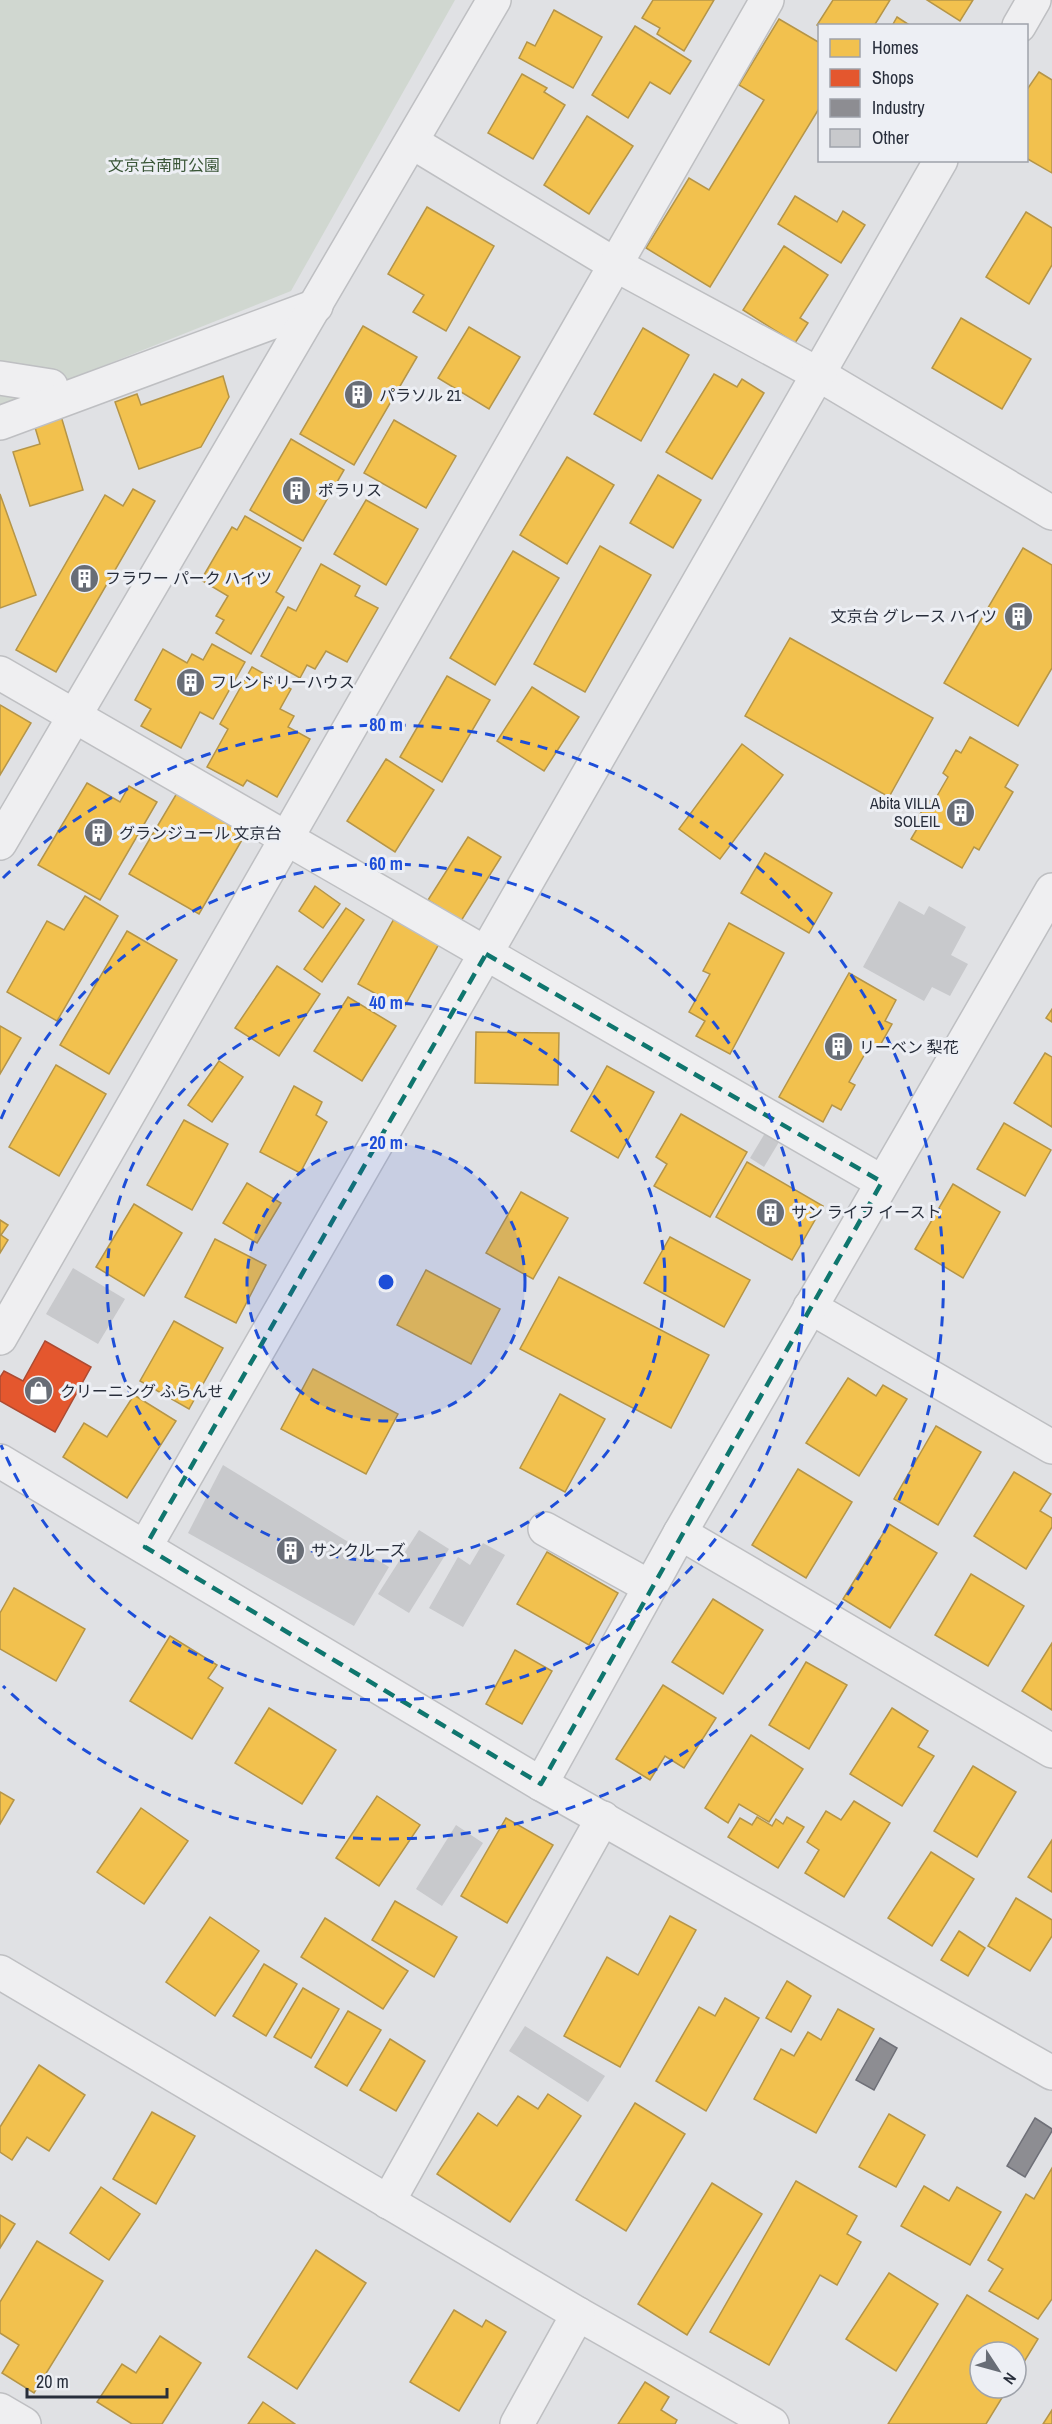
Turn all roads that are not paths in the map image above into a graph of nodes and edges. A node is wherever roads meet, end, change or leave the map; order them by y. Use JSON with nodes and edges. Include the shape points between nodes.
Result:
{"nodes":[{"id":1,"x":494,"y":0,"type":"edge"},
{"id":2,"x":767,"y":0,"type":"edge"},
{"id":3,"x":1034,"y":0,"type":"edge"},
{"id":4,"x":1020,"y":24,"type":"edge"},
{"id":5,"x":412,"y":142,"type":"junction"},
{"id":6,"x":940,"y":162,"type":"edge"},
{"id":7,"x":615,"y":264,"type":"junction"},
{"id":8,"x":316,"y":306,"type":"junction"},
{"id":9,"x":818,"y":374,"type":"junction"},
{"id":10,"x":0,"y":378,"type":"edge"},
{"id":11,"x":51,"y":386,"type":"dead end"},
{"id":12,"x":0,"y":423,"type":"edge"},
{"id":13,"x":1052,"y":513,"type":"edge"},
{"id":14,"x":0,"y":673,"type":"edge"},
{"id":15,"x":75,"y":715,"type":"junction"},
{"id":16,"x":285,"y":839,"type":"junction"},
{"id":17,"x":0,"y":843,"type":"edge"},
{"id":18,"x":1052,"y":890,"type":"edge"},
{"id":19,"x":486,"y":954,"type":"junction"},
{"id":20,"x":882,"y":1182,"type":"junction"},
{"id":21,"x":810,"y":1307,"type":"junction"},
{"id":22,"x":0,"y":1338,"type":"edge"},
{"id":23,"x":1048,"y":1435,"type":"edge"},
{"id":24,"x":0,"y":1461,"type":"edge"},
{"id":25,"x":545,"y":1529,"type":"dead end"},
{"id":26,"x":680,"y":1533,"type":"junction"},
{"id":27,"x":145,"y":1546,"type":"junction"},
{"id":28,"x":650,"y":1587,"type":"junction"},
{"id":29,"x":1052,"y":1751,"type":"edge"},
{"id":30,"x":541,"y":1784,"type":"junction"},
{"id":31,"x":603,"y":1818,"type":"junction"},
{"id":32,"x":0,"y":1972,"type":"edge"},
{"id":33,"x":1052,"y":2073,"type":"edge"},
{"id":34,"x":388,"y":2202,"type":"junction"},
{"id":35,"x":578,"y":2314,"type":"junction"},
{"id":36,"x":0,"y":2410,"type":"edge"},
{"id":37,"x":24,"y":2424,"type":"edge"},
{"id":38,"x":517,"y":2424,"type":"edge"},
{"id":39,"x":772,"y":2424,"type":"edge"}],
"edges":[{"from":1,"to":5,"type":"street"},
{"from":2,"to":7,"type":"street"},
{"from":3,"to":4,"type":"street"},
{"from":5,"to":7,"type":"street"},
{"from":5,"to":8,"type":"street"},
{"from":6,"to":9,"type":"street"},
{"from":7,"to":9,"type":"street"},
{"from":7,"to":16,"type":"street"},
{"from":8,"to":12,"type":"street"},
{"from":8,"to":15,"type":"street"},
{"from":9,"to":13,"type":"street"},
{"from":9,"to":19,"type":"street"},
{"from":10,"to":11,"type":"street"},
{"from":14,"to":15,"type":"street"},
{"from":15,"to":16,"type":"street"},
{"from":15,"to":17,"type":"street"},
{"from":16,"to":19,"type":"street"},
{"from":16,"to":22,"type":"street"},
{"from":18,"to":20,"type":"street"},
{"from":19,"to":20,"type":"street"},
{"from":19,"to":27,"type":"street"},
{"from":20,"to":21,"type":"street"},
{"from":21,"to":23,"type":"street"},
{"from":21,"to":26,"type":"street"},
{"from":24,"to":27,"type":"street"},
{"from":25,"to":28,"type":"street"},
{"from":26,"to":28,"type":"street"},
{"from":26,"to":29,"type":"street"},
{"from":27,"to":30,"type":"street"},
{"from":28,"to":30,"type":"street"},
{"from":30,"to":31,"type":"street"},
{"from":31,"to":33,"type":"street"},
{"from":31,"to":34,"type":"street"},
{"from":32,"to":34,"type":"street"},
{"from":34,"to":35,"type":"street"},
{"from":35,"to":38,"type":"street"},
{"from":35,"to":39,"type":"street"},
{"from":36,"to":37,"type":"street"}]}
